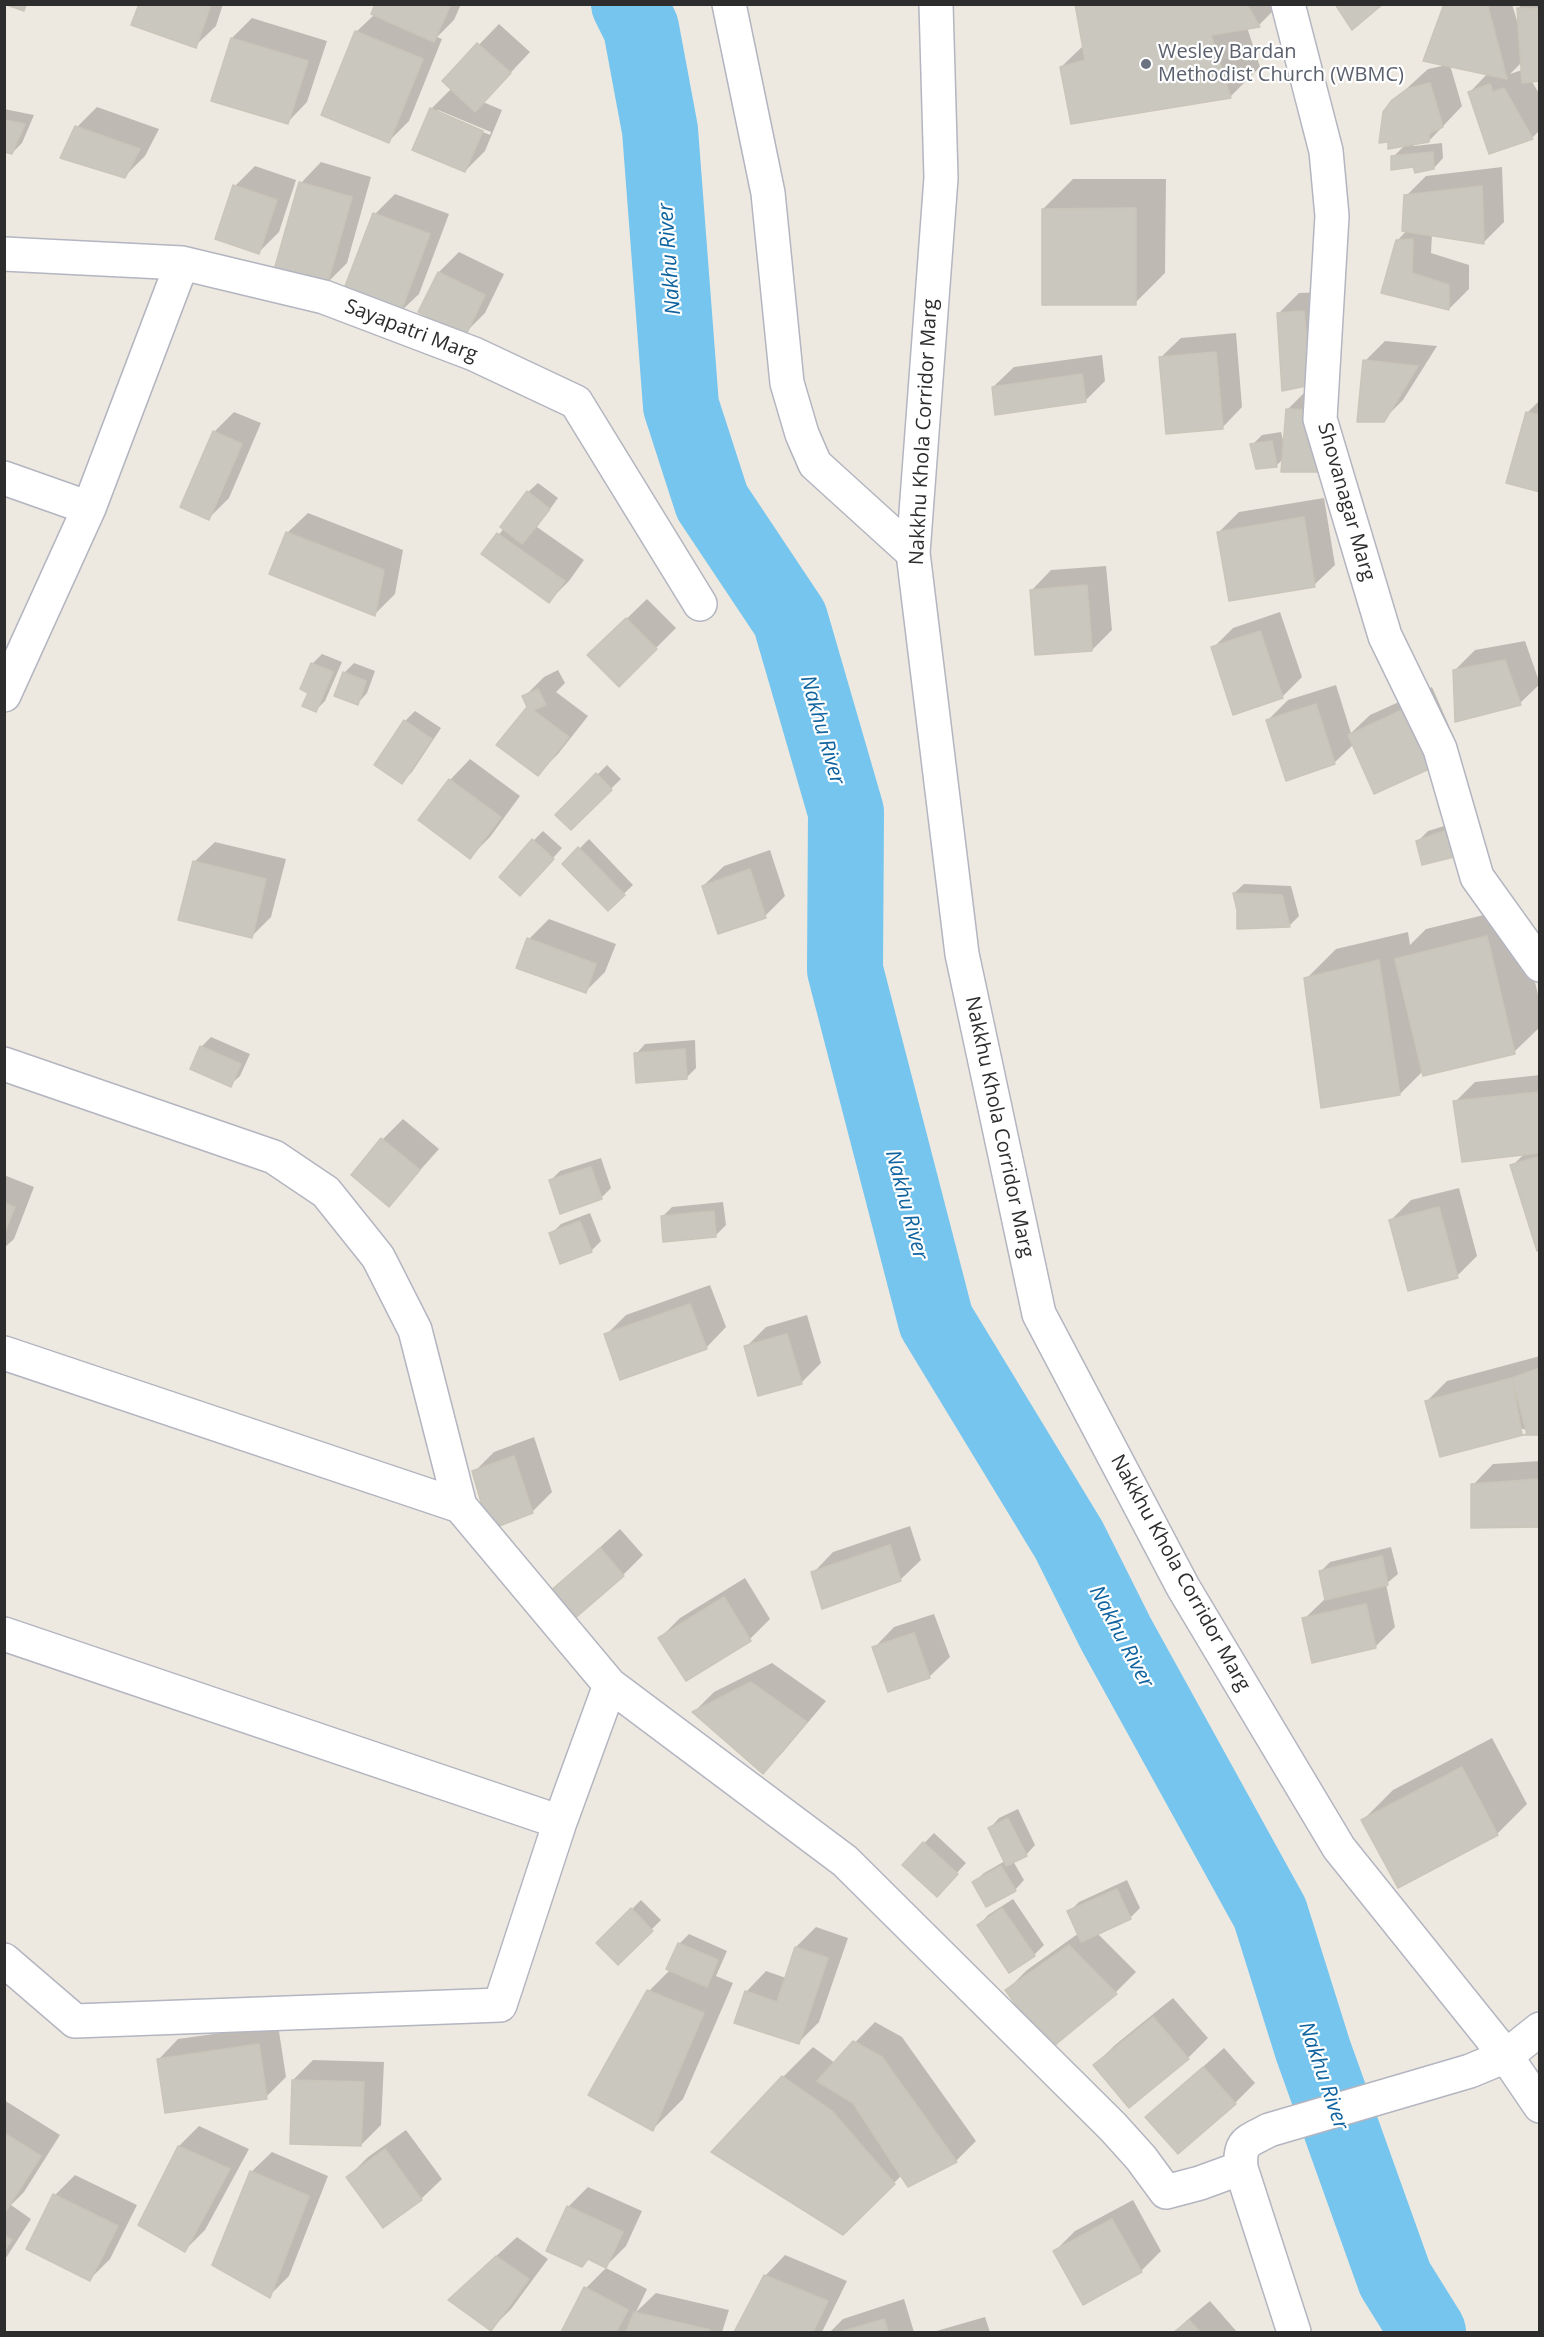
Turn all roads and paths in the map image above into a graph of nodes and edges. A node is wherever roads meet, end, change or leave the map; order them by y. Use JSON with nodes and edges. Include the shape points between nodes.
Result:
{"nodes":[{"id":1,"x":729,"y":4,"type":"edge"},
{"id":2,"x":936,"y":4,"type":"edge"},
{"id":3,"x":1288,"y":4,"type":"edge"},
{"id":4,"x":4,"y":254,"type":"edge"},
{"id":5,"x":182,"y":263,"type":"junction"},
{"id":6,"x":4,"y":478,"type":"edge"},
{"id":7,"x":89,"y":508,"type":"junction"},
{"id":8,"x":913,"y":553,"type":"junction"},
{"id":9,"x":700,"y":604,"type":"dead end"},
{"id":10,"x":4,"y":695,"type":"edge"},
{"id":11,"x":1539,"y":965,"type":"edge"},
{"id":12,"x":4,"y":1064,"type":"edge"},
{"id":13,"x":4,"y":1353,"type":"edge"},
{"id":14,"x":460,"y":1506,"type":"junction"},
{"id":15,"x":4,"y":1634,"type":"edge"},
{"id":16,"x":610,"y":1685,"type":"junction"},
{"id":17,"x":560,"y":1822,"type":"junction"},
{"id":18,"x":4,"y":1960,"type":"edge"},
{"id":19,"x":1539,"y":2029,"type":"edge"},
{"id":20,"x":1506,"y":2056,"type":"junction"},
{"id":21,"x":1539,"y":2106,"type":"edge"},
{"id":22,"x":1241,"y":2168,"type":"junction"},
{"id":23,"x":1294,"y":2332,"type":"edge"}],
"edges":[{"from":1,"to":8,"type":"street","via":[[768,193],[787,383],[802,434],[815,464]]},
{"from":2,"to":8,"type":"street","name":"Nakkhu Khola Corridor Marg","via":[[941,178]]},
{"from":3,"to":11,"type":"street","name":"Shovanagar Marg","via":[[1326,151],[1332,216],[1320,419],[1384,636],[1440,749],[1477,877]]},
{"from":4,"to":5,"type":"street","name":"Sayapatri Marg"},
{"from":5,"to":7,"type":"street"},
{"from":5,"to":9,"type":"street","name":"Sayapatri Marg","via":[[324,297],[474,354],[576,402]]},
{"from":6,"to":7,"type":"street"},
{"from":7,"to":10,"type":"street"},
{"from":8,"to":20,"type":"street","name":"Nakkhu Khola Corridor Marg","via":[[962,954],[1039,1314],[1183,1587],[1339,1848]]},
{"from":12,"to":14,"type":"street","via":[[274,1156],[326,1192],[378,1257],[415,1330]]},
{"from":13,"to":14,"type":"street"},
{"from":14,"to":16,"type":"street"},
{"from":15,"to":17,"type":"street"},
{"from":16,"to":17,"type":"street"},
{"from":16,"to":22,"type":"street","via":[[845,1861],[1113,2127],[1166,2192]]},
{"from":17,"to":18,"type":"street","via":[[500,2005],[75,2021]]},
{"from":19,"to":20,"type":"street"},
{"from":20,"to":21,"type":"street","name":"Nakkhu Khola Corridor Marg"},
{"from":20,"to":22,"type":"street","via":[[1470,2071],[1269,2130],[1240,2152]]},
{"from":22,"to":23,"type":"street"}]}
